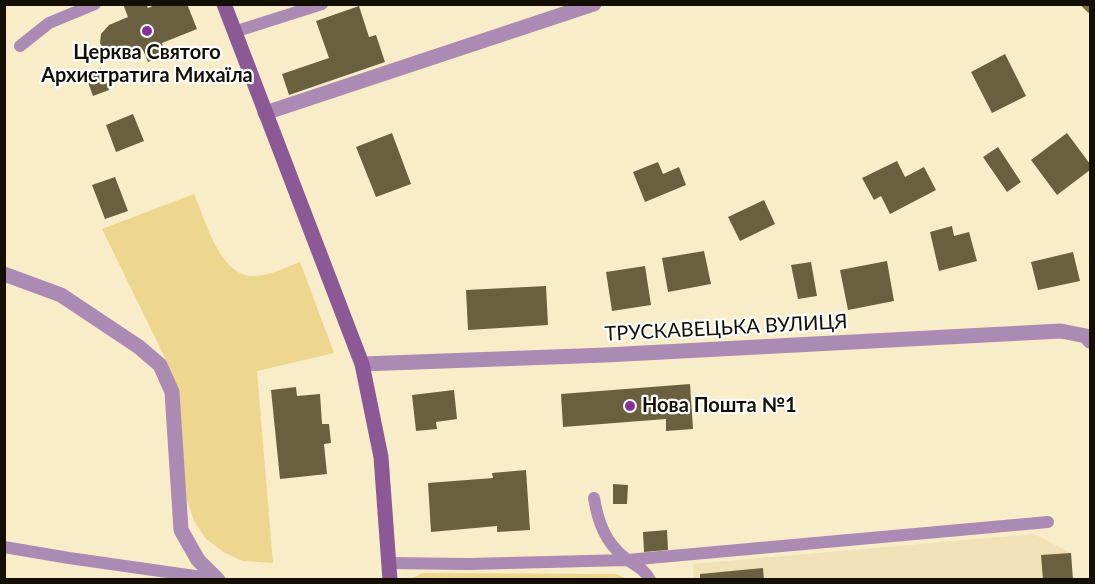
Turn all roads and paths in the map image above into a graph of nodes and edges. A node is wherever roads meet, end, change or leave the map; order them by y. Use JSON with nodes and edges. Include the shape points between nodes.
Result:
{"nodes":[{"id":1,"x":95,"y":4,"type":"edge"},
{"id":2,"x":224,"y":4,"type":"edge"},
{"id":3,"x":322,"y":4,"type":"edge"},
{"id":4,"x":594,"y":4,"type":"edge"},
{"id":5,"x":234,"y":32,"type":"junction"},
{"id":6,"x":21,"y":46,"type":"dead end"},
{"id":7,"x":266,"y":113,"type":"junction"},
{"id":8,"x":4,"y":274,"type":"edge"},
{"id":9,"x":1089,"y":338,"type":"edge"},
{"id":10,"x":362,"y":364,"type":"junction"},
{"id":11,"x":594,"y":498,"type":"dead end"},
{"id":12,"x":1048,"y":522,"type":"dead end"},
{"id":13,"x":4,"y":547,"type":"edge"},
{"id":14,"x":627,"y":560,"type":"junction"},
{"id":15,"x":389,"y":563,"type":"junction"},
{"id":16,"x":217,"y":579,"type":"edge"},
{"id":17,"x":390,"y":579,"type":"edge"},
{"id":18,"x":650,"y":579,"type":"edge"}],
"edges":[{"from":1,"to":6,"type":"lane","via":[[49,23]]},
{"from":2,"to":5,"type":"street"},
{"from":3,"to":5,"type":"lane"},
{"from":4,"to":7,"type":"street"},
{"from":5,"to":7,"type":"street"},
{"from":7,"to":10,"type":"street"},
{"from":8,"to":16,"type":"street","via":[[61,295],[160,365],[172,392],[181,530],[198,560]]},
{"from":9,"to":10,"type":"street","name":"ТРУСКАВЕЦЬКА ВУЛИЦЯ","via":[[1061,331]]},
{"from":10,"to":15,"type":"street","via":[[381,457]]},
{"from":11,"to":14,"type":"lane","via":[[606,538]]},
{"from":12,"to":14,"type":"lane"},
{"from":13,"to":16,"type":"lane"},
{"from":14,"to":15,"type":"lane"},
{"from":14,"to":18,"type":"lane"},
{"from":15,"to":17,"type":"street"}]}
